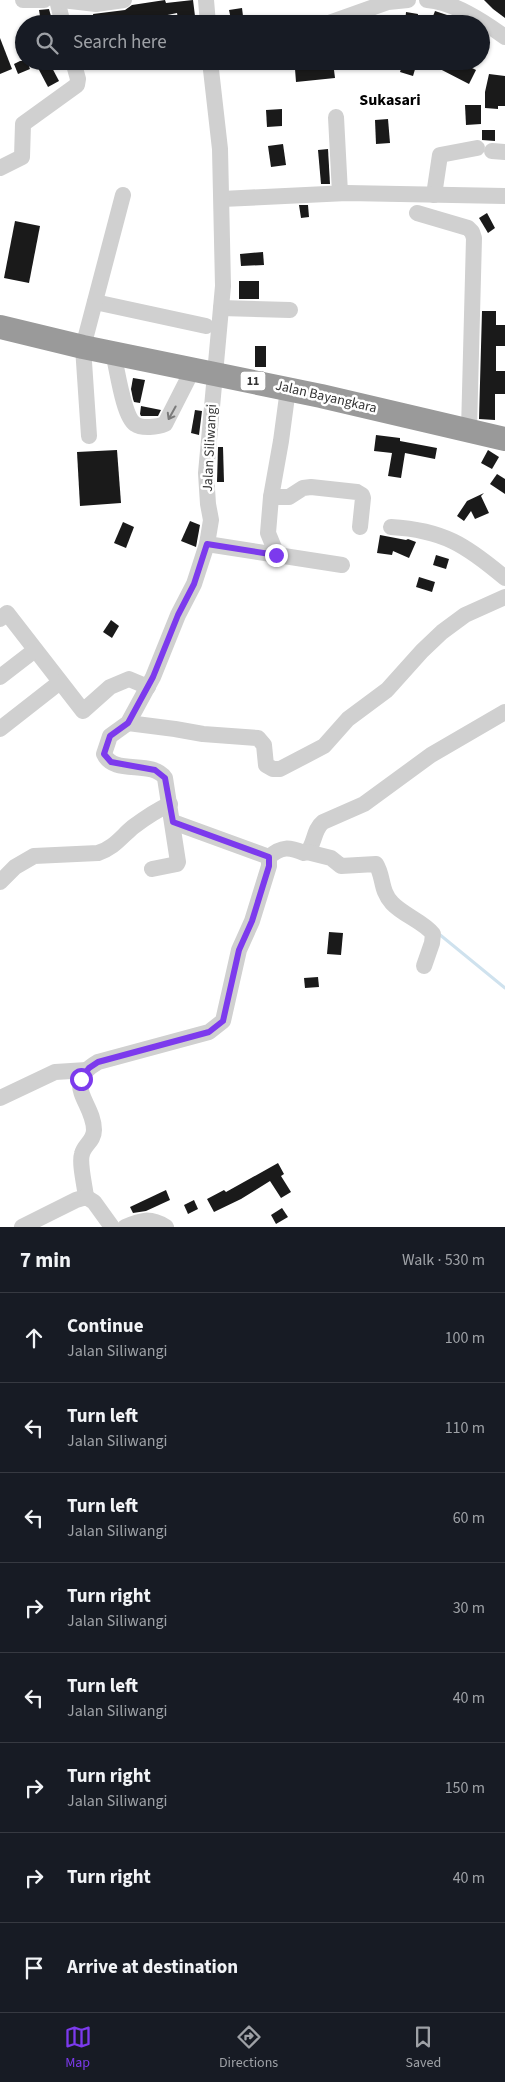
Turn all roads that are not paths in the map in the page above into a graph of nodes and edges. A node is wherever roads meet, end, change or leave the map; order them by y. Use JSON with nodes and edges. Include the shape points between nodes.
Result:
{"nodes":[{"id":1,"x":23,"y":0,"type":"edge"},
{"id":2,"x":44,"y":0,"type":"edge"},
{"id":3,"x":57,"y":0,"type":"edge"},
{"id":4,"x":62,"y":0,"type":"edge"},
{"id":5,"x":124,"y":0,"type":"edge"},
{"id":6,"x":206,"y":0,"type":"edge"},
{"id":7,"x":408,"y":0,"type":"edge"},
{"id":8,"x":427,"y":0,"type":"edge"},
{"id":9,"x":61,"y":15,"type":"edge"},
{"id":10,"x":207,"y":15,"type":"edge"},
{"id":11,"x":351,"y":15,"type":"edge"},
{"id":12,"x":467,"y":15,"type":"edge"},
{"id":13,"x":490,"y":28,"type":"edge"},
{"id":14,"x":505,"y":37,"type":"edge"},
{"id":15,"x":76,"y":70,"type":"edge"},
{"id":16,"x":211,"y":70,"type":"edge"},
{"id":17,"x":336,"y":117,"type":"dead end"},
{"id":18,"x":491,"y":150,"type":"edge"},
{"id":19,"x":0,"y":168,"type":"edge"},
{"id":20,"x":340,"y":193,"type":"junction"},
{"id":21,"x":123,"y":195,"type":"dead end"},
{"id":22,"x":434,"y":195,"type":"junction"},
{"id":23,"x":505,"y":196,"type":"edge"},
{"id":24,"x":222,"y":199,"type":"junction"},
{"id":25,"x":416,"y":213,"type":"dead end"},
{"id":26,"x":95,"y":302,"type":"junction"},
{"id":27,"x":221,"y":308,"type":"junction"},
{"id":28,"x":290,"y":310,"type":"dead end"},
{"id":29,"x":206,"y":326,"type":"dead end"},
{"id":30,"x":0,"y":327,"type":"edge"},
{"id":31,"x":83,"y":347,"type":"junction"},
{"id":32,"x":113,"y":352,"type":"junction"},
{"id":33,"x":204,"y":371,"type":"junction"},
{"id":34,"x":288,"y":389,"type":"junction"},
{"id":35,"x":469,"y":430,"type":"junction"},
{"id":36,"x":89,"y":436,"type":"dead end"},
{"id":37,"x":505,"y":439,"type":"edge"},
{"id":38,"x":271,"y":498,"type":"junction"},
{"id":39,"x":360,"y":527,"type":"dead end"},
{"id":40,"x":391,"y":527,"type":"dead end"},
{"id":41,"x":207,"y":544,"type":"junction"},
{"id":42,"x":276,"y":555,"type":"junction"},
{"id":43,"x":342,"y":565,"type":"dead end"},
{"id":44,"x":505,"y":578,"type":"edge"},
{"id":45,"x":505,"y":597,"type":"edge"},
{"id":46,"x":0,"y":619,"type":"edge"},
{"id":47,"x":35,"y":650,"type":"junction"},
{"id":48,"x":0,"y":678,"type":"edge"},
{"id":49,"x":60,"y":682,"type":"junction"},
{"id":50,"x":148,"y":687,"type":"junction"},
{"id":51,"x":505,"y":712,"type":"edge"},
{"id":52,"x":128,"y":723,"type":"junction"},
{"id":53,"x":0,"y":729,"type":"edge"},
{"id":54,"x":163,"y":807,"type":"junction"},
{"id":55,"x":173,"y":822,"type":"junction"},
{"id":56,"x":307,"y":852,"type":"junction"},
{"id":57,"x":269,"y":859,"type":"junction"},
{"id":58,"x":152,"y":869,"type":"dead end"},
{"id":59,"x":0,"y":882,"type":"edge"},
{"id":60,"x":424,"y":966,"type":"dead end"},
{"id":61,"x":87,"y":1070,"type":"junction"},
{"id":62,"x":0,"y":1098,"type":"edge"},
{"id":63,"x":86,"y":1197,"type":"junction"},
{"id":64,"x":22,"y":1227,"type":"edge"},
{"id":65,"x":112,"y":1227,"type":"edge"},
{"id":66,"x":125,"y":1227,"type":"edge"},
{"id":67,"x":166,"y":1227,"type":"edge"}],
"edges":[{"from":1,"to":2,"type":"street"},
{"from":3,"to":9,"type":"street"},
{"from":4,"to":5,"type":"street","via":[[96,4]]},
{"from":6,"to":10,"type":"street"},
{"from":7,"to":11,"type":"street","via":[[388,2]]},
{"from":8,"to":12,"type":"street","via":[[452,6]]},
{"from":13,"to":14,"type":"street"},
{"from":15,"to":19,"type":"street","via":[[77,85],[22,127],[22,157]]},
{"from":16,"to":24,"type":"street","name":"Jalan Siliwangi"},
{"from":17,"to":20,"type":"street"},
{"from":18,"to":22,"type":"street","via":[[440,155]]},
{"from":20,"to":22,"type":"street"},
{"from":20,"to":24,"type":"street"},
{"from":21,"to":26,"type":"street"},
{"from":22,"to":23,"type":"street"},
{"from":24,"to":27,"type":"street","name":"Jalan Siliwangi"},
{"from":25,"to":35,"type":"street","via":[[468,228],[474,238]]},
{"from":26,"to":29,"type":"street"},
{"from":26,"to":31,"type":"street"},
{"from":27,"to":28,"type":"street"},
{"from":27,"to":33,"type":"street","name":"Jalan Siliwangi"},
{"from":30,"to":31,"type":"highway","name":"Jalan Bayangkara","number":"11"},
{"from":31,"to":32,"type":"highway","name":"Jalan Bayangkara","number":"11"},
{"from":31,"to":36,"type":"street"},
{"from":32,"to":33,"type":"highway","name":"Jalan Bayangkara","number":"11"},
{"from":33,"to":32,"type":"street","one_way":true,"via":[[165,424],[137,425],[125,403]]},
{"from":33,"to":34,"type":"highway","name":"Jalan Bayangkara","number":"11"},
{"from":33,"to":41,"type":"street","name":"Jalan Siliwangi","via":[[206,473],[211,520]]},
{"from":34,"to":35,"type":"highway","name":"Jalan Bayangkara","number":"11"},
{"from":34,"to":38,"type":"street"},
{"from":35,"to":37,"type":"highway","name":"Jalan Bayangkara","number":"11"},
{"from":38,"to":39,"type":"street","via":[[289,497],[311,487],[357,492],[363,498]]},
{"from":38,"to":42,"type":"street","via":[[268,533]]},
{"from":40,"to":44,"type":"street","via":[[417,528],[447,537]]},
{"from":41,"to":42,"type":"street"},
{"from":41,"to":50,"type":"street","name":"Jalan Siliwangi","via":[[194,584]]},
{"from":42,"to":43,"type":"street"},
{"from":45,"to":52,"type":"street","via":[[465,614],[422,651],[387,690],[348,720],[324,746],[280,769],[266,765],[264,745],[258,738]]},
{"from":46,"to":47,"type":"street","via":[[6,613]]},
{"from":47,"to":48,"type":"street"},
{"from":47,"to":49,"type":"street"},
{"from":49,"to":50,"type":"street","via":[[83,712],[110,687],[129,679]]},
{"from":49,"to":53,"type":"street"},
{"from":50,"to":52,"type":"street","name":"Jalan Siliwangi"},
{"from":51,"to":56,"type":"street","via":[[431,755],[364,804],[323,822],[318,826]]},
{"from":52,"to":54,"type":"street","name":"Jalan Siliwangi","via":[[110,736],[105,756],[109,761],[158,772],[165,778]]},
{"from":54,"to":55,"type":"street","name":"Jalan Siliwangi"},
{"from":54,"to":59,"type":"street","via":[[132,828],[108,850],[34,856],[15,867]]},
{"from":55,"to":57,"type":"street"},
{"from":55,"to":58,"type":"street","name":"Jalan Siliwangi","via":[[178,862]]},
{"from":56,"to":57,"type":"street","via":[[286,848],[278,850]]},
{"from":56,"to":60,"type":"street","via":[[331,858],[336,863],[377,865],[388,898],[406,916],[432,932],[432,943]]},
{"from":57,"to":61,"type":"street","via":[[252,921],[239,950],[227,1010],[221,1024],[209,1032],[98,1062]]},
{"from":61,"to":62,"type":"street","via":[[55,1072]]},
{"from":61,"to":63,"type":"street","via":[[80,1088],[95,1128],[94,1136],[82,1154]]},
{"from":63,"to":64,"type":"street"},
{"from":63,"to":65,"type":"street","via":[[94,1202]]},
{"from":66,"to":67,"type":"street","via":[[149,1219]]}]}
